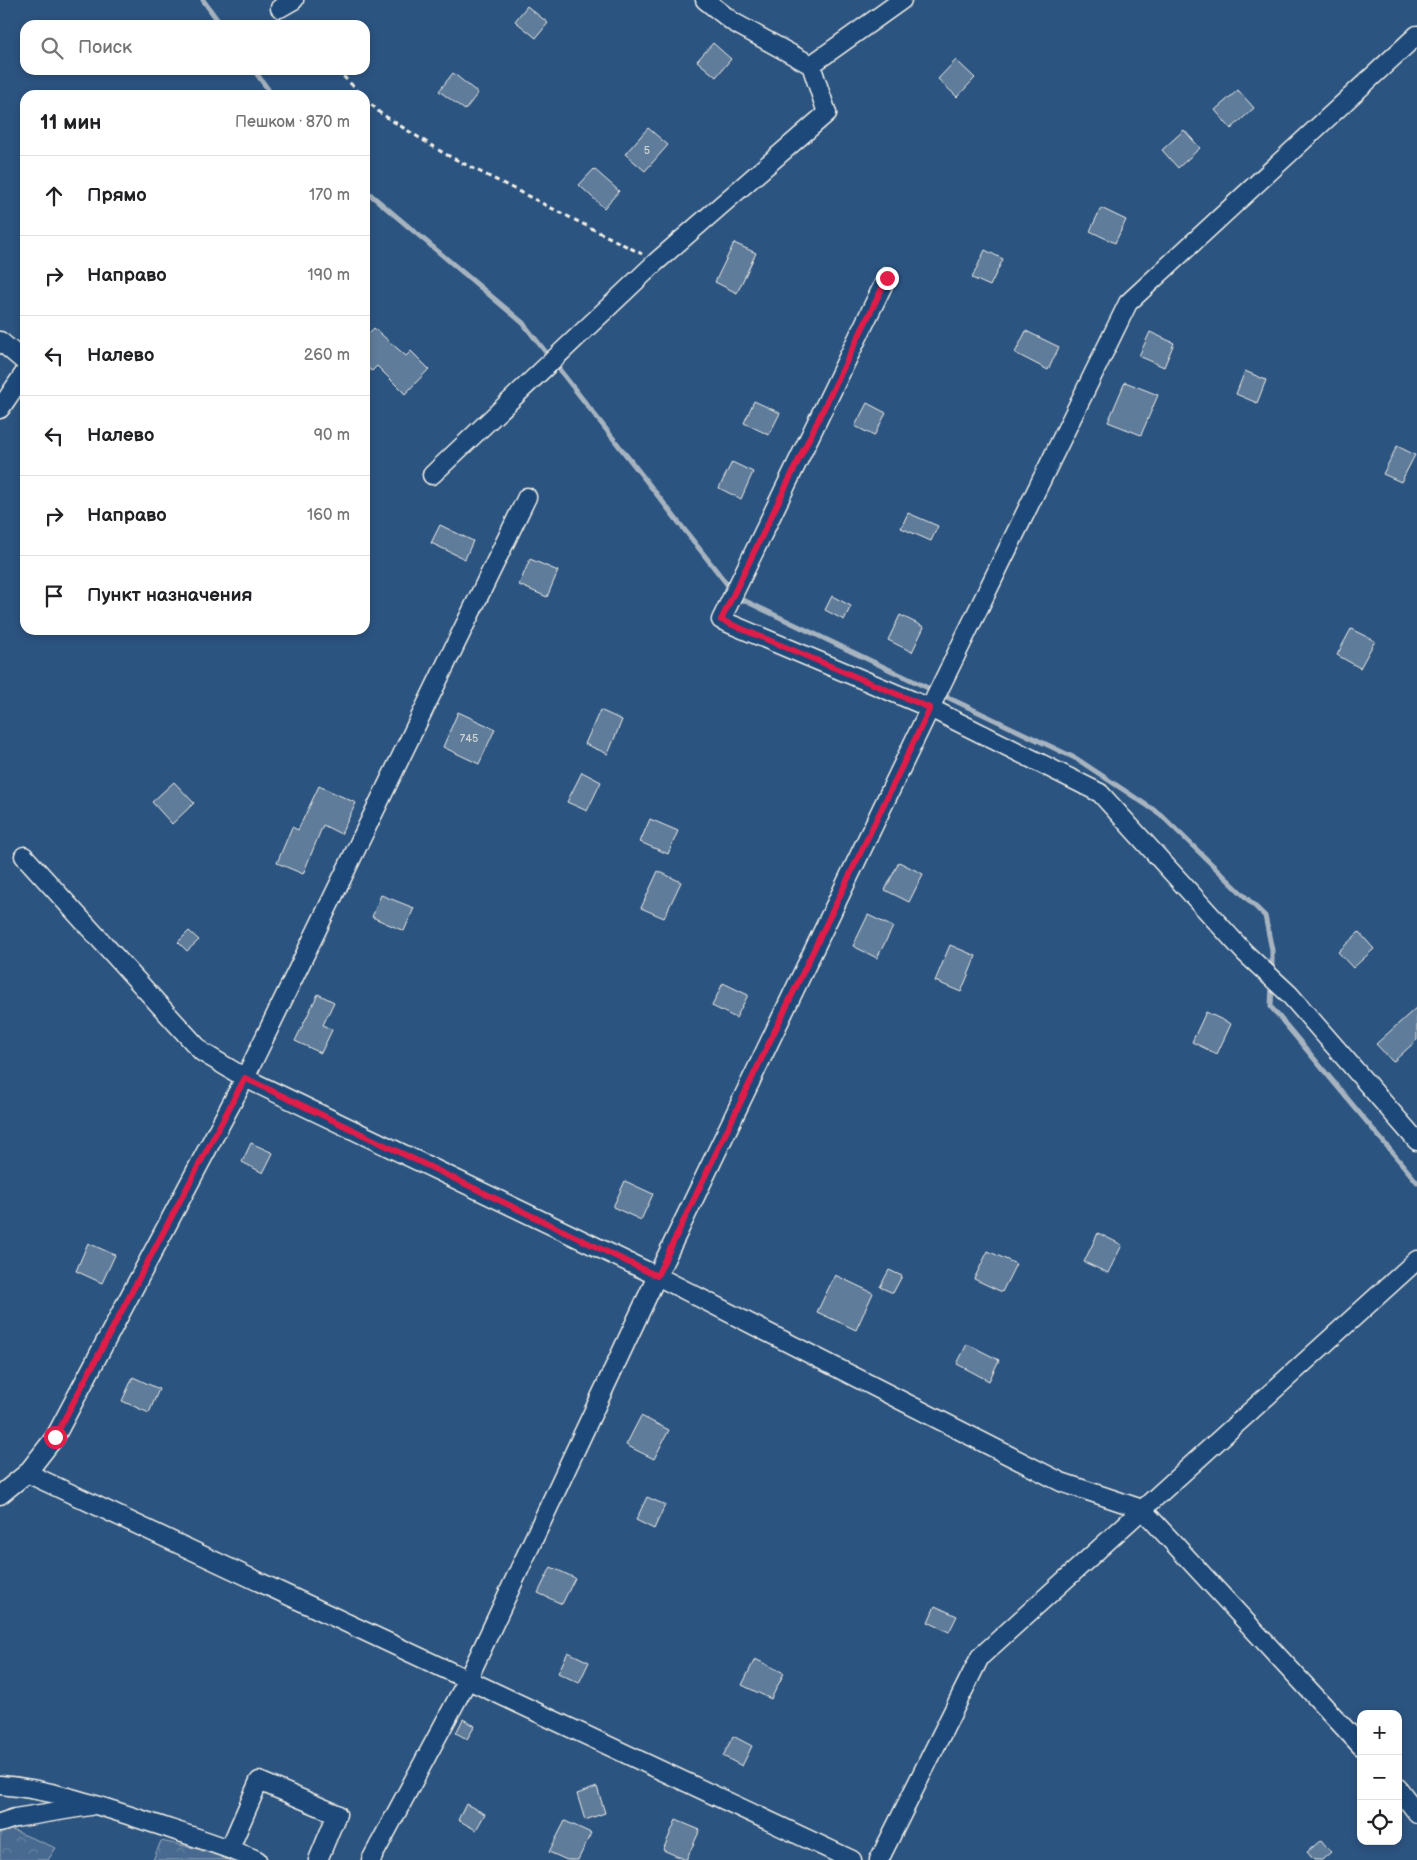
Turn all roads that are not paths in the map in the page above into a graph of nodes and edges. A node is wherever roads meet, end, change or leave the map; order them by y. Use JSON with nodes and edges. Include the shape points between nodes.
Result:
{"nodes":[{"id":1,"x":705,"y":0,"type":"edge"},
{"id":2,"x":902,"y":0,"type":"edge"},
{"id":3,"x":1417,"y":35,"type":"edge"},
{"id":4,"x":811,"y":65,"type":"junction"},
{"id":5,"x":887,"y":278,"type":"dead end"},
{"id":6,"x":0,"y":341,"type":"edge"},
{"id":7,"x":20,"y":358,"type":"edge"},
{"id":8,"x":20,"y":379,"type":"edge"},
{"id":9,"x":0,"y":409,"type":"edge"},
{"id":10,"x":432,"y":475,"type":"dead end"},
{"id":11,"x":527,"y":497,"type":"dead end"},
{"id":12,"x":930,"y":708,"type":"junction"},
{"id":13,"x":24,"y":856,"type":"dead end"},
{"id":14,"x":245,"y":1078,"type":"junction"},
{"id":15,"x":1417,"y":1141,"type":"edge"},
{"id":16,"x":1417,"y":1260,"type":"edge"},
{"id":17,"x":657,"y":1276,"type":"junction"},
{"id":18,"x":28,"y":1473,"type":"junction"},
{"id":19,"x":0,"y":1495,"type":"edge"},
{"id":20,"x":1142,"y":1509,"type":"junction"},
{"id":21,"x":467,"y":1681,"type":"junction"},
{"id":22,"x":1357,"y":1742,"type":"edge"},
{"id":23,"x":0,"y":1785,"type":"edge"},
{"id":24,"x":1402,"y":1793,"type":"edge"},
{"id":25,"x":98,"y":1805,"type":"junction"},
{"id":26,"x":1417,"y":1812,"type":"edge"},
{"id":27,"x":0,"y":1823,"type":"edge"},
{"id":28,"x":230,"y":1848,"type":"junction"},
{"id":29,"x":257,"y":1860,"type":"edge"},
{"id":30,"x":318,"y":1860,"type":"edge"},
{"id":31,"x":371,"y":1860,"type":"edge"},
{"id":32,"x":852,"y":1860,"type":"edge"},
{"id":33,"x":879,"y":1860,"type":"edge"}],
"edges":[{"from":1,"to":4,"type":"street","via":[[733,22]]},
{"from":2,"to":4,"type":"street"},
{"from":3,"to":12,"type":"street","via":[[1128,303]]},
{"from":4,"to":10,"type":"street","via":[[827,113],[656,262]]},
{"from":5,"to":12,"type":"street","via":[[721,620]]},
{"from":6,"to":7,"type":"street"},
{"from":8,"to":9,"type":"street"},
{"from":11,"to":14,"type":"street"},
{"from":12,"to":15,"type":"street","via":[[1100,794],[1244,953],[1289,994]]},
{"from":12,"to":17,"type":"street"},
{"from":13,"to":14,"type":"street","via":[[202,1052]]},
{"from":14,"to":17,"type":"street"},
{"from":14,"to":18,"type":"street","via":[[55,1437]]},
{"from":16,"to":20,"type":"street"},
{"from":17,"to":20,"type":"street","via":[[1060,1482]]},
{"from":17,"to":21,"type":"street"},
{"from":18,"to":19,"type":"street"},
{"from":18,"to":21,"type":"street"},
{"from":20,"to":22,"type":"street"},
{"from":20,"to":33,"type":"street","via":[[980,1657]]},
{"from":21,"to":31,"type":"street"},
{"from":21,"to":32,"type":"street"},
{"from":23,"to":25,"type":"street","via":[[23,1787]]},
{"from":24,"to":26,"type":"street"},
{"from":25,"to":27,"type":"street"},
{"from":25,"to":28,"type":"street"},
{"from":28,"to":29,"type":"street"},
{"from":28,"to":30,"type":"street","via":[[259,1781],[337,1814]]}]}
